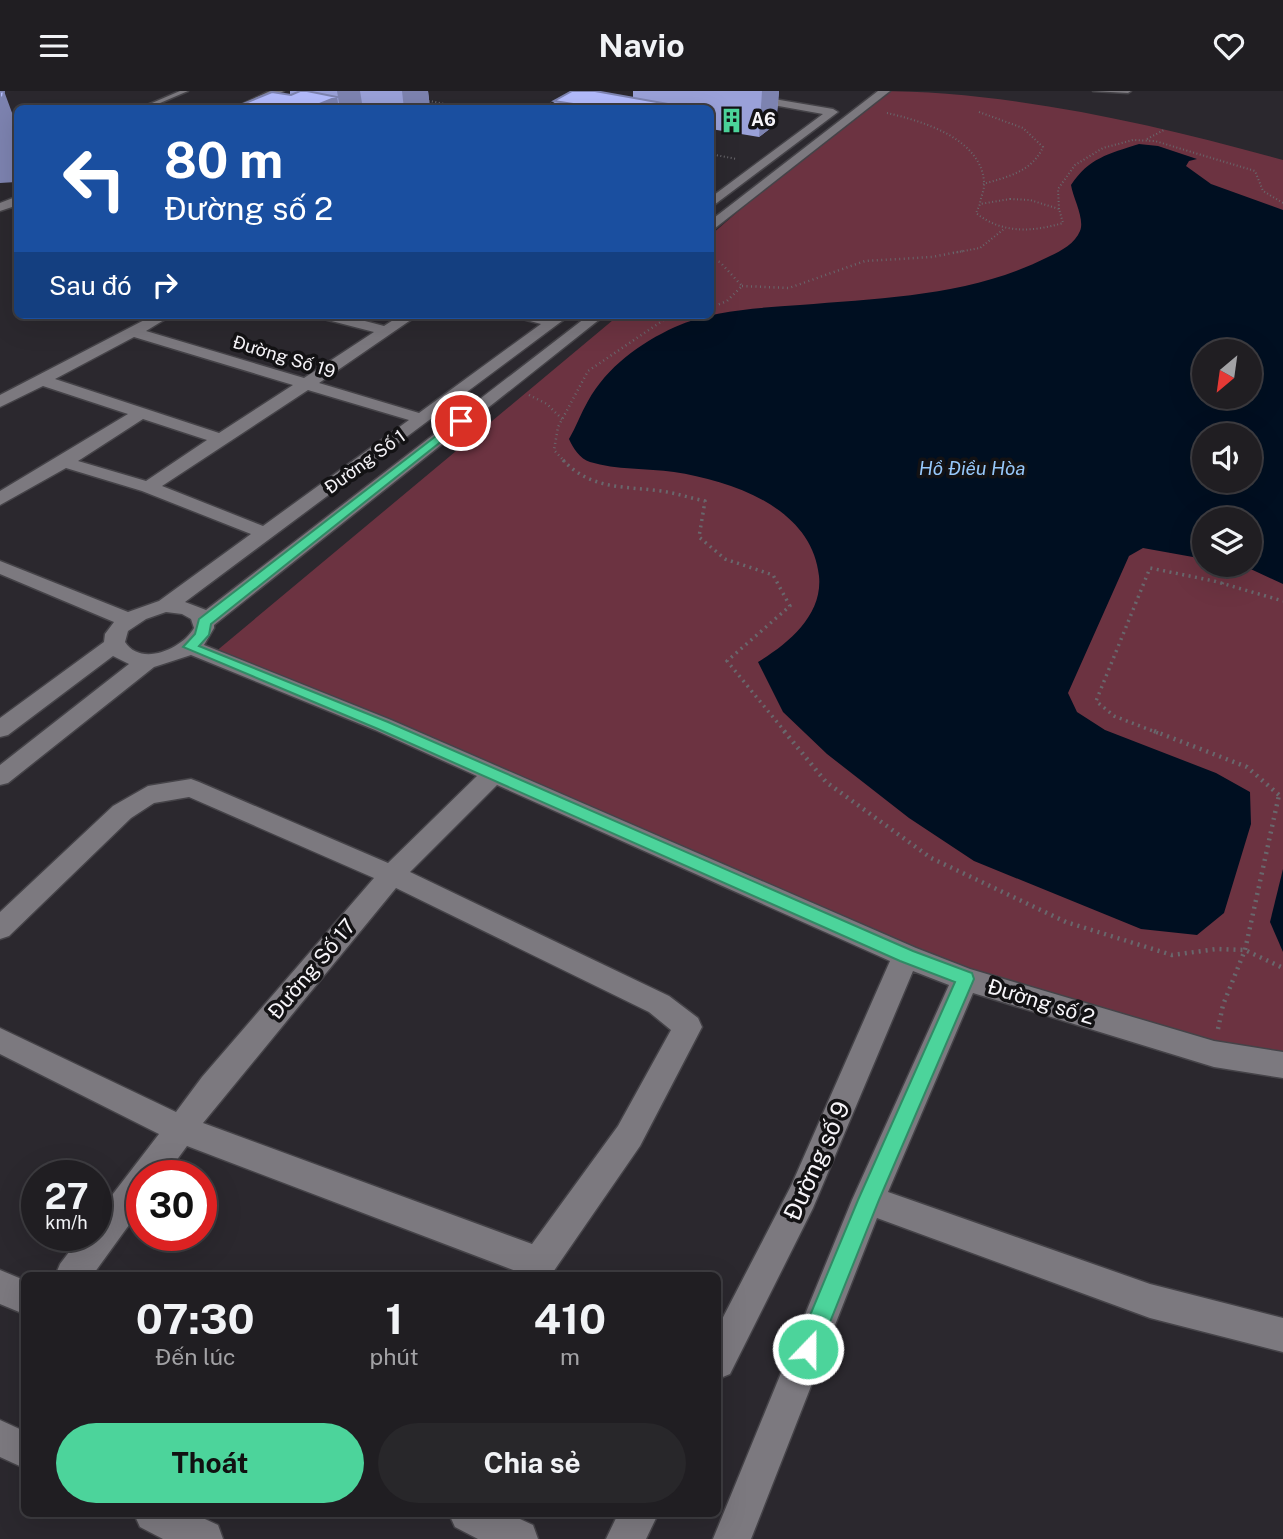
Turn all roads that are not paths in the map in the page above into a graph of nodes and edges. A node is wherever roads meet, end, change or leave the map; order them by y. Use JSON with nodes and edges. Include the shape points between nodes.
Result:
{"nodes":[{"id":1,"x":185,"y":91,"type":"edge"},
{"id":2,"x":279,"y":91,"type":"edge"},
{"id":3,"x":885,"y":91,"type":"edge"},
{"id":4,"x":1096,"y":91,"type":"edge"},
{"id":5,"x":1128,"y":91,"type":"edge"},
{"id":6,"x":727,"y":95,"type":"dead end"},
{"id":7,"x":150,"y":105,"type":"edge"},
{"id":8,"x":246,"y":105,"type":"edge"},
{"id":9,"x":714,"y":201,"type":"edge"},
{"id":10,"x":714,"y":225,"type":"edge"},
{"id":11,"x":157,"y":319,"type":"edge"},
{"id":12,"x":340,"y":319,"type":"edge"},
{"id":13,"x":405,"y":319,"type":"edge"},
{"id":14,"x":558,"y":319,"type":"edge"},
{"id":15,"x":593,"y":319,"type":"edge"},
{"id":16,"x":386,"y":331,"type":"junction"},
{"id":17,"x":133,"y":332,"type":"junction"},
{"id":18,"x":42,"y":380,"type":"junction"},
{"id":19,"x":307,"y":384,"type":"junction"},
{"id":20,"x":0,"y":402,"type":"edge"},
{"id":21,"x":141,"y":413,"type":"junction"},
{"id":22,"x":423,"y":419,"type":"junction"},
{"id":23,"x":223,"y":440,"type":"junction"},
{"id":24,"x":64,"y":461,"type":"junction"},
{"id":25,"x":148,"y":487,"type":"junction"},
{"id":26,"x":0,"y":499,"type":"edge"},
{"id":27,"x":267,"y":534,"type":"junction"},
{"id":28,"x":0,"y":568,"type":"edge"},
{"id":29,"x":166,"y":606,"type":"junction"},
{"id":30,"x":128,"y":620,"type":"junction"},
{"id":31,"x":204,"y":622,"type":"junction"},
{"id":32,"x":116,"y":644,"type":"junction"},
{"id":33,"x":190,"y":647,"type":"junction"},
{"id":34,"x":149,"y":660,"type":"junction"},
{"id":35,"x":0,"y":729,"type":"edge"},
{"id":36,"x":493,"y":774,"type":"junction"},
{"id":37,"x":0,"y":777,"type":"edge"},
{"id":38,"x":392,"y":875,"type":"junction"},
{"id":39,"x":0,"y":928,"type":"edge"},
{"id":40,"x":906,"y":956,"type":"junction"},
{"id":41,"x":965,"y":979,"type":"junction"},
{"id":42,"x":0,"y":1040,"type":"edge"},
{"id":43,"x":1283,"y":1065,"type":"edge"},
{"id":44,"x":180,"y":1129,"type":"junction"},
{"id":45,"x":158,"y":1160,"type":"edge"},
{"id":46,"x":868,"y":1200,"type":"junction"},
{"id":47,"x":126,"y":1203,"type":"edge"},
{"id":48,"x":75,"y":1272,"type":"edge"},
{"id":49,"x":0,"y":1287,"type":"edge"},
{"id":50,"x":21,"y":1296,"type":"edge"},
{"id":51,"x":1283,"y":1335,"type":"edge"},
{"id":52,"x":721,"y":1356,"type":"edge"},
{"id":53,"x":0,"y":1438,"type":"edge"},
{"id":54,"x":21,"y":1448,"type":"edge"},
{"id":55,"x":159,"y":1517,"type":"edge"},
{"id":56,"x":474,"y":1517,"type":"edge"},
{"id":57,"x":637,"y":1517,"type":"edge"},
{"id":58,"x":204,"y":1539,"type":"edge"},
{"id":59,"x":519,"y":1539,"type":"edge"},
{"id":60,"x":625,"y":1539,"type":"edge"},
{"id":61,"x":732,"y":1539,"type":"edge"}],
"edges":[{"from":1,"to":7,"type":"lane"},
{"from":2,"to":8,"type":"street"},
{"from":3,"to":10,"type":"street"},
{"from":4,"to":5,"type":"lane"},
{"from":6,"to":9,"type":"street","via":[[837,109]]},
{"from":11,"to":17,"type":"street"},
{"from":12,"to":16,"type":"street"},
{"from":13,"to":16,"type":"street"},
{"from":14,"to":22,"type":"street","name":"Đường Số 1"},
{"from":15,"to":31,"type":"street","name":"Đường Số 1"},
{"from":16,"to":19,"type":"street"},
{"from":17,"to":18,"type":"street"},
{"from":17,"to":19,"type":"street","name":"Đường Số 19"},
{"from":18,"to":20,"type":"street"},
{"from":18,"to":21,"type":"street"},
{"from":19,"to":22,"type":"street","name":"Đường Số 19"},
{"from":19,"to":23,"type":"street"},
{"from":21,"to":23,"type":"street"},
{"from":21,"to":24,"type":"street"},
{"from":22,"to":27,"type":"street","name":"Đường Số 1"},
{"from":23,"to":25,"type":"street"},
{"from":24,"to":25,"type":"street"},
{"from":24,"to":26,"type":"street"},
{"from":25,"to":27,"type":"street"},
{"from":27,"to":29,"type":"street","name":"Đường Số 1"},
{"from":28,"to":30,"type":"street"},
{"from":29,"to":30,"type":"street"},
{"from":29,"to":31,"type":"street","via":[[195,611]]},
{"from":30,"to":32,"type":"street","via":[[120,628]]},
{"from":31,"to":33,"type":"street","via":[[202,635]]},
{"from":32,"to":34,"type":"street","via":[[127,656]]},
{"from":32,"to":35,"type":"street"},
{"from":33,"to":34,"type":"street","via":[[171,657]]},
{"from":33,"to":36,"type":"street","name":"Đường số 2"},
{"from":34,"to":37,"type":"street"},
{"from":36,"to":38,"type":"street","name":"Đường Số 17"},
{"from":36,"to":40,"type":"street","name":"Đường số 2"},
{"from":38,"to":39,"type":"street","via":[[212,795],[181,789],[148,795],[122,812]]},
{"from":38,"to":44,"type":"street","name":"Đường Số 17"},
{"from":38,"to":44,"type":"street","via":[[659,1004],[688,1027],[629,1136],[539,1263]]},
{"from":40,"to":41,"type":"street","name":"Đường số 2"},
{"from":40,"to":52,"type":"street","name":"Đường số 9","via":[[803,1197]]},
{"from":41,"to":43,"type":"street","name":"Đường số 2","via":[[1213,1054]]},
{"from":41,"to":46,"type":"street"},
{"from":42,"to":44,"type":"street"},
{"from":44,"to":45,"type":"street","name":"Đường Số 17"},
{"from":46,"to":51,"type":"street","via":[[1150,1301]]},
{"from":46,"to":61,"type":"street"},
{"from":47,"to":48,"type":"street"},
{"from":49,"to":50,"type":"street"},
{"from":53,"to":54,"type":"street"},
{"from":55,"to":58,"type":"street"},
{"from":56,"to":59,"type":"street"},
{"from":57,"to":60,"type":"street"}]}
